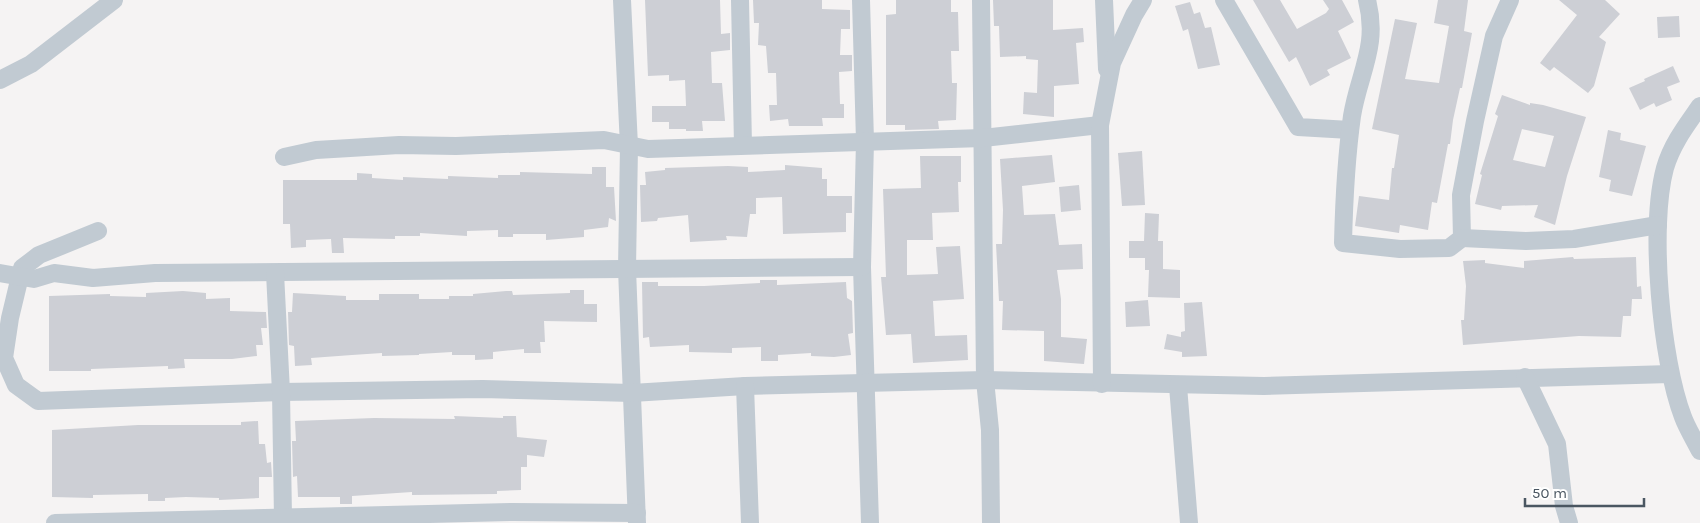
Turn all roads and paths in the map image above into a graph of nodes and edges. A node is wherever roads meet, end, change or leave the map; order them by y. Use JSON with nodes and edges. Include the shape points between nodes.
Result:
{"nodes":[{"id":1,"x":114,"y":0,"type":"edge"},
{"id":2,"x":622,"y":0,"type":"edge"},
{"id":3,"x":740,"y":0,"type":"edge"},
{"id":4,"x":861,"y":0,"type":"edge"},
{"id":5,"x":981,"y":0,"type":"edge"},
{"id":6,"x":1104,"y":0,"type":"edge"},
{"id":7,"x":1143,"y":0,"type":"edge"},
{"id":8,"x":1224,"y":0,"type":"edge"},
{"id":9,"x":1367,"y":0,"type":"edge"},
{"id":10,"x":1510,"y":0,"type":"edge"},
{"id":11,"x":0,"y":80,"type":"edge"},
{"id":12,"x":1108,"y":84,"type":"junction"},
{"id":13,"x":1700,"y":106,"type":"edge"},
{"id":14,"x":1100,"y":125,"type":"junction"},
{"id":15,"x":1350,"y":130,"type":"junction"},
{"id":16,"x":983,"y":138,"type":"junction"},
{"id":17,"x":864,"y":141,"type":"junction"},
{"id":18,"x":744,"y":145,"type":"junction"},
{"id":19,"x":629,"y":146,"type":"junction"},
{"id":20,"x":284,"y":157,"type":"dead end"},
{"id":21,"x":1658,"y":225,"type":"junction"},
{"id":22,"x":98,"y":231,"type":"dead end"},
{"id":23,"x":1462,"y":238,"type":"junction"},
{"id":24,"x":862,"y":267,"type":"junction"},
{"id":25,"x":626,"y":268,"type":"junction"},
{"id":26,"x":0,"y":273,"type":"edge"},
{"id":27,"x":275,"y":273,"type":"junction"},
{"id":28,"x":20,"y":277,"type":"junction"},
{"id":29,"x":1670,"y":374,"type":"junction"},
{"id":30,"x":1525,"y":377,"type":"junction"},
{"id":31,"x":985,"y":380,"type":"junction"},
{"id":32,"x":867,"y":384,"type":"junction"},
{"id":33,"x":1102,"y":384,"type":"junction"},
{"id":34,"x":745,"y":386,"type":"junction"},
{"id":35,"x":1178,"y":386,"type":"junction"},
{"id":36,"x":281,"y":392,"type":"junction"},
{"id":37,"x":632,"y":394,"type":"junction"},
{"id":38,"x":1700,"y":450,"type":"edge"},
{"id":39,"x":283,"y":518,"type":"junction"},
{"id":40,"x":514,"y":518,"type":"edge"},
{"id":41,"x":637,"y":518,"type":"edge"},
{"id":42,"x":401,"y":519,"type":"edge"},
{"id":43,"x":55,"y":523,"type":"edge"},
{"id":44,"x":750,"y":523,"type":"edge"},
{"id":45,"x":870,"y":523,"type":"edge"},
{"id":46,"x":991,"y":523,"type":"edge"},
{"id":47,"x":1189,"y":523,"type":"edge"},
{"id":48,"x":1569,"y":523,"type":"edge"}],
"edges":[{"from":1,"to":11,"type":"street","via":[[31,64]]},
{"from":2,"to":19,"type":"street"},
{"from":3,"to":18,"type":"street"},
{"from":4,"to":17,"type":"street"},
{"from":5,"to":16,"type":"street"},
{"from":6,"to":12,"type":"street"},
{"from":7,"to":12,"type":"street","via":[[1112,63]]},
{"from":8,"to":15,"type":"street","via":[[1298,127]]},
{"from":9,"to":15,"type":"street","via":[[1372,19],[1370,51]]},
{"from":10,"to":23,"type":"street","via":[[1494,36],[1475,121],[1461,195]]},
{"from":12,"to":14,"type":"street"},
{"from":13,"to":21,"type":"street","via":[[1678,136],[1665,169]]},
{"from":14,"to":16,"type":"street"},
{"from":14,"to":33,"type":"street"},
{"from":15,"to":23,"type":"street","via":[[1342,243],[1400,249],[1449,248]]},
{"from":16,"to":17,"type":"street"},
{"from":16,"to":31,"type":"street"},
{"from":17,"to":18,"type":"street"},
{"from":17,"to":24,"type":"street"},
{"from":18,"to":19,"type":"street","via":[[648,149]]},
{"from":19,"to":20,"type":"street","via":[[604,140],[399,145],[316,150]]},
{"from":19,"to":25,"type":"street"},
{"from":21,"to":23,"type":"street","via":[[1574,239]]},
{"from":21,"to":29,"type":"street","via":[[1660,283]]},
{"from":22,"to":28,"type":"street","via":[[39,255],[22,268]]},
{"from":24,"to":25,"type":"street"},
{"from":24,"to":32,"type":"street"},
{"from":25,"to":27,"type":"street"},
{"from":25,"to":37,"type":"street"},
{"from":26,"to":28,"type":"street"},
{"from":27,"to":28,"type":"street","via":[[155,273],[93,278],[54,273],[34,279]]},
{"from":27,"to":36,"type":"street"},
{"from":28,"to":36,"type":"street","via":[[4,358],[16,385],[38,401]]},
{"from":29,"to":30,"type":"street"},
{"from":29,"to":38,"type":"street","via":[[1683,417]]},
{"from":30,"to":35,"type":"street","via":[[1368,384]]},
{"from":30,"to":48,"type":"street","via":[[1557,444]]},
{"from":31,"to":32,"type":"street"},
{"from":31,"to":33,"type":"street"},
{"from":31,"to":46,"type":"street","via":[[990,430]]},
{"from":32,"to":34,"type":"street"},
{"from":32,"to":45,"type":"street"},
{"from":33,"to":35,"type":"street"},
{"from":34,"to":37,"type":"street"},
{"from":34,"to":44,"type":"street"},
{"from":35,"to":47,"type":"street"},
{"from":36,"to":37,"type":"street","via":[[483,389]]},
{"from":36,"to":39,"type":"street"},
{"from":37,"to":41,"type":"street"},
{"from":39,"to":42,"type":"street"},
{"from":39,"to":43,"type":"street"},
{"from":40,"to":41,"type":"street"},
{"from":40,"to":42,"type":"street"}]}
